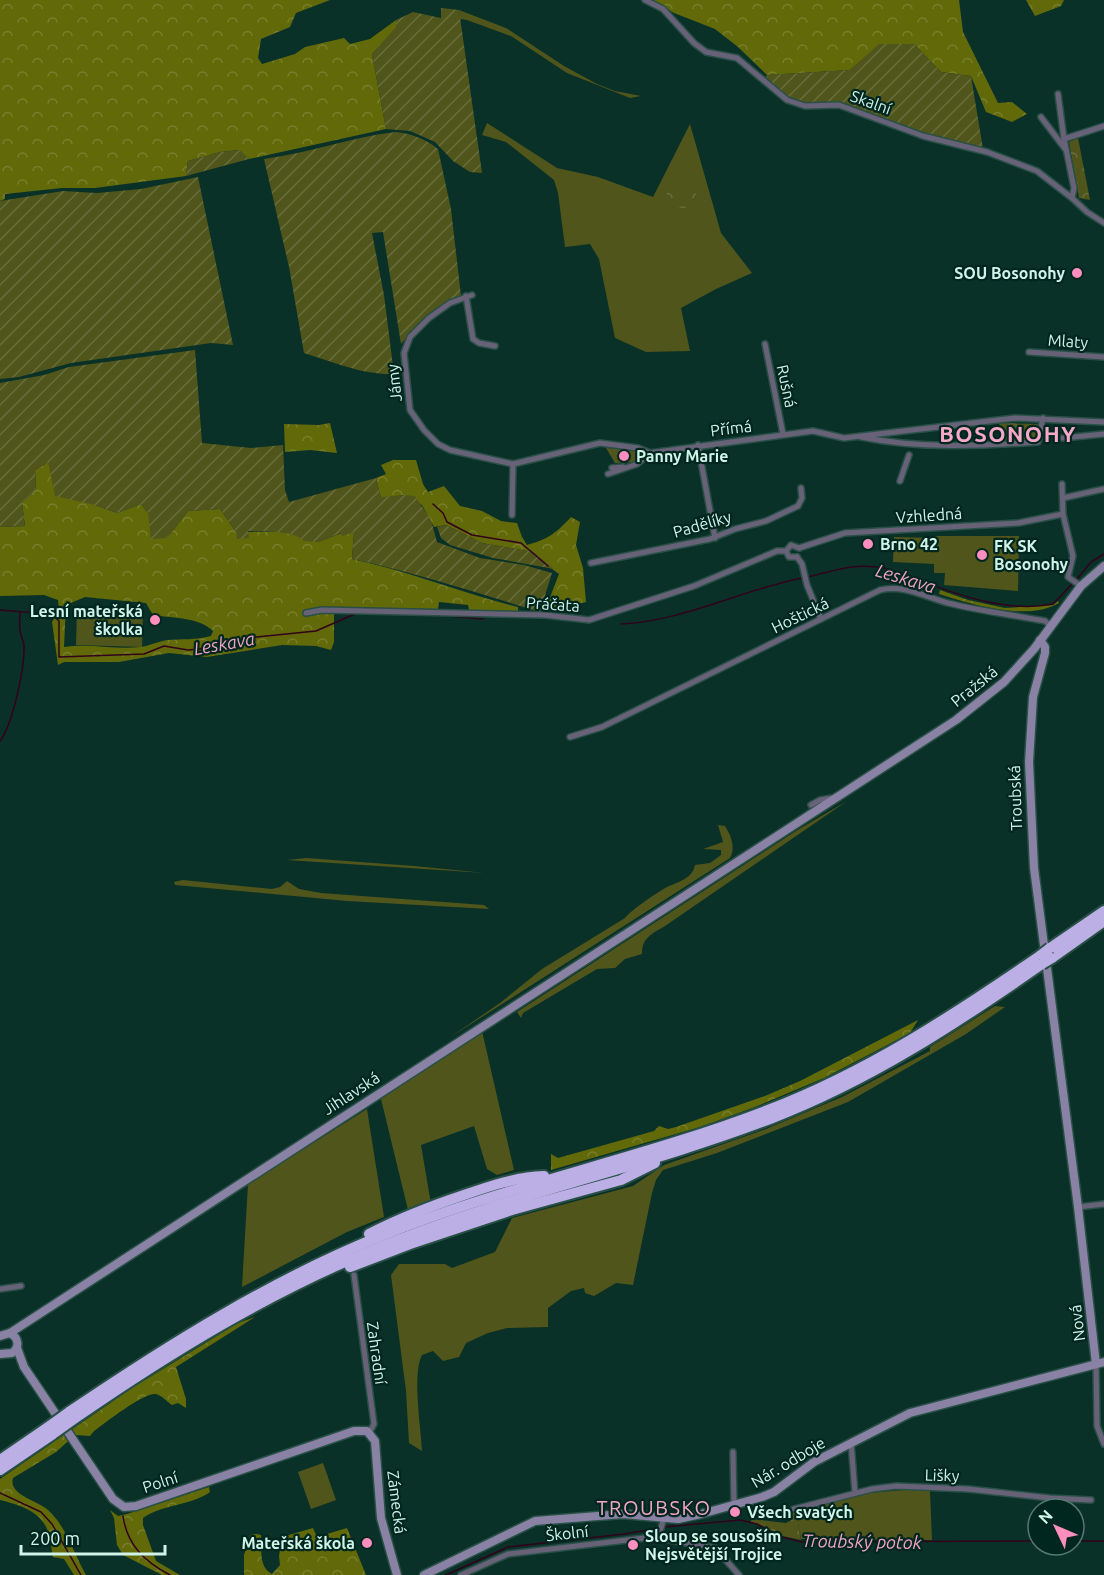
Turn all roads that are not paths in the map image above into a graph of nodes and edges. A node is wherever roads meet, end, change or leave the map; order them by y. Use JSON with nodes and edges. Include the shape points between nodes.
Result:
{"nodes":[{"id":1,"x":645,"y":0,"type":"edge"},
{"id":2,"x":1058,"y":94,"type":"dead end"},
{"id":3,"x":1041,"y":117,"type":"dead end"},
{"id":4,"x":1104,"y":126,"type":"edge"},
{"id":5,"x":1064,"y":139,"type":"junction"},
{"id":6,"x":1066,"y":152,"type":"junction"},
{"id":7,"x":1072,"y":198,"type":"junction"},
{"id":8,"x":1104,"y":223,"type":"edge"},
{"id":9,"x":765,"y":344,"type":"dead end"},
{"id":10,"x":495,"y":346,"type":"dead end"},
{"id":11,"x":1029,"y":352,"type":"dead end"},
{"id":12,"x":1104,"y":357,"type":"edge"},
{"id":13,"x":1043,"y":418,"type":"junction"},
{"id":14,"x":1077,"y":421,"type":"junction"},
{"id":15,"x":1104,"y":422,"type":"edge"},
{"id":16,"x":909,"y":429,"type":"junction"},
{"id":17,"x":783,"y":434,"type":"junction"},
{"id":18,"x":1104,"y":434,"type":"edge"},
{"id":19,"x":858,"y":436,"type":"junction"},
{"id":20,"x":1077,"y":436,"type":"junction"},
{"id":21,"x":1063,"y":438,"type":"dead end"},
{"id":22,"x":698,"y":445,"type":"junction"},
{"id":23,"x":909,"y":445,"type":"junction"},
{"id":24,"x":650,"y":453,"type":"junction"},
{"id":25,"x":909,"y":456,"type":"dead end"},
{"id":26,"x":513,"y":464,"type":"junction"},
{"id":27,"x":610,"y":471,"type":"dead end"},
{"id":28,"x":900,"y":481,"type":"dead end"},
{"id":29,"x":1062,"y":484,"type":"dead end"},
{"id":30,"x":801,"y":488,"type":"dead end"},
{"id":31,"x":1104,"y":489,"type":"edge"},
{"id":32,"x":1063,"y":498,"type":"junction"},
{"id":33,"x":1063,"y":514,"type":"junction"},
{"id":34,"x":512,"y":515,"type":"dead end"},
{"id":35,"x":714,"y":538,"type":"junction"},
{"id":36,"x":799,"y":548,"type":"junction"},
{"id":37,"x":786,"y":551,"type":"junction"},
{"id":38,"x":797,"y":557,"type":"junction"},
{"id":39,"x":591,"y":563,"type":"dead end"},
{"id":40,"x":1104,"y":566,"type":"edge"},
{"id":41,"x":1076,"y":583,"type":"junction"},
{"id":42,"x":306,"y":613,"type":"dead end"},
{"id":43,"x":821,"y":619,"type":"junction"},
{"id":44,"x":1051,"y":626,"type":"junction"},
{"id":45,"x":1041,"y":640,"type":"junction"},
{"id":46,"x":570,"y":737,"type":"dead end"},
{"id":47,"x":836,"y":798,"type":"junction"},
{"id":48,"x":811,"y":805,"type":"dead end"},
{"id":49,"x":687,"y":894,"type":"joint"},
{"id":50,"x":1104,"y":910,"type":"edge"},
{"id":51,"x":1104,"y":921,"type":"edge"},
{"id":52,"x":1046,"y":957,"type":"junction"},
{"id":53,"x":1060,"y":1071,"type":"joint"},
{"id":54,"x":1104,"y":1204,"type":"edge"},
{"id":55,"x":1078,"y":1207,"type":"junction"},
{"id":56,"x":354,"y":1275,"type":"dead end"},
{"id":57,"x":21,"y":1286,"type":"dead end"},
{"id":58,"x":0,"y":1289,"type":"edge"},
{"id":59,"x":8,"y":1337,"type":"edge"},
{"id":60,"x":3,"y":1353,"type":"edge"},
{"id":61,"x":1100,"y":1363,"type":"edge"},
{"id":62,"x":24,"y":1367,"type":"junction"},
{"id":63,"x":72,"y":1415,"type":"junction"},
{"id":64,"x":51,"y":1430,"type":"junction"},
{"id":65,"x":369,"y":1433,"type":"junction"},
{"id":66,"x":851,"y":1442,"type":"junction"},
{"id":67,"x":1104,"y":1444,"type":"edge"},
{"id":68,"x":733,"y":1452,"type":"dead end"},
{"id":69,"x":0,"y":1460,"type":"edge"},
{"id":70,"x":0,"y":1470,"type":"edge"},
{"id":71,"x":742,"y":1471,"type":"dead end"},
{"id":72,"x":734,"y":1472,"type":"junction"},
{"id":73,"x":855,"y":1493,"type":"junction"},
{"id":74,"x":1091,"y":1500,"type":"dead end"},
{"id":75,"x":734,"y":1505,"type":"junction"},
{"id":76,"x":794,"y":1509,"type":"dead end"},
{"id":77,"x":662,"y":1525,"type":"junction"},
{"id":78,"x":658,"y":1538,"type":"junction"},
{"id":79,"x":397,"y":1575,"type":"edge"},
{"id":80,"x":424,"y":1575,"type":"edge"},
{"id":81,"x":461,"y":1575,"type":"edge"},
{"id":82,"x":739,"y":1575,"type":"edge"}],
"edges":[{"from":1,"to":7,"type":"street","name":"Skalní","via":[[663,9],[706,52],[737,58],[787,100],[805,106],[839,105],[923,136],[987,152],[1037,171]]},
{"from":2,"to":5,"type":"street"},
{"from":3,"to":6,"type":"street"},
{"from":4,"to":5,"type":"street"},
{"from":5,"to":6,"type":"street"},
{"from":6,"to":7,"type":"street","via":[[1074,188]]},
{"from":7,"to":8,"type":"street","name":"Skalní"},
{"from":9,"to":17,"type":"street","name":"Rušná"},
{"from":10,"to":26,"type":"street","name":"Jámy","via":[[473,339],[469,296],[450,303],[429,318],[410,337],[404,353],[410,410],[438,444]]},
{"from":11,"to":12,"type":"street","name":"Mlaty"},
{"from":13,"to":14,"type":"street"},
{"from":13,"to":16,"type":"street"},
{"from":13,"to":23,"type":"street","via":[[1038,442],[974,447]]},
{"from":14,"to":15,"type":"street"},
{"from":14,"to":20,"type":"street"},
{"from":16,"to":19,"type":"street"},
{"from":16,"to":23,"type":"street"},
{"from":17,"to":19,"type":"street","name":"Přímá","via":[[813,431],[844,438]]},
{"from":17,"to":22,"type":"street","name":"Přímá"},
{"from":18,"to":20,"type":"street"},
{"from":19,"to":23,"type":"street"},
{"from":20,"to":21,"type":"street"},
{"from":22,"to":24,"type":"street","name":"Přímá"},
{"from":22,"to":35,"type":"street"},
{"from":24,"to":26,"type":"street","via":[[638,447],[600,443]]},
{"from":24,"to":27,"type":"street","via":[[637,464]]},
{"from":25,"to":28,"type":"street"},
{"from":26,"to":34,"type":"street"},
{"from":29,"to":32,"type":"street"},
{"from":30,"to":35,"type":"street","name":"Padělíky","via":[[798,506]]},
{"from":31,"to":32,"type":"street"},
{"from":32,"to":33,"type":"street"},
{"from":33,"to":36,"type":"street","name":"Vzhledná","via":[[1018,523],[845,533]]},
{"from":33,"to":41,"type":"street","via":[[1073,556],[1068,577]]},
{"from":35,"to":39,"type":"street","name":"Padělíky"},
{"from":36,"to":37,"type":"street","via":[[791,545]]},
{"from":36,"to":38,"type":"street"},
{"from":37,"to":38,"type":"street","via":[[789,557]]},
{"from":37,"to":42,"type":"street","name":"Práčata","via":[[777,550],[694,586],[589,620],[509,614],[322,610]]},
{"from":38,"to":43,"type":"street"},
{"from":40,"to":41,"type":"street","name":"Pražská"},
{"from":41,"to":44,"type":"street","name":"Pražská"},
{"from":43,"to":44,"type":"street","name":"Hoštická","via":[[880,590],[898,588],[949,603],[1045,621]]},
{"from":43,"to":46,"type":"street","name":"Hoštická","via":[[602,727]]},
{"from":44,"to":45,"type":"street","name":"Pražská"},
{"from":45,"to":47,"type":"street","name":"Pražská","via":[[1004,682],[978,703]]},
{"from":45,"to":52,"type":"street","name":"Troubská","via":[[1045,653],[1033,697],[1029,762],[1034,868]]},
{"from":47,"to":48,"type":"street","name":"Pražská"},
{"from":47,"to":49,"type":"street","name":"Pražská"},
{"from":49,"to":59,"type":"street","name":"Jihlavská"},
{"from":50,"to":52,"type":"highway"},
{"from":51,"to":52,"type":"highway"},
{"from":52,"to":53,"type":"street","name":"Troubská"},
{"from":52,"to":63,"type":"highway","via":[[936,1035],[865,1076],[798,1107],[700,1144],[485,1208],[380,1247],[226,1321]]},
{"from":52,"to":63,"type":"highway","via":[[895,1050],[825,1086],[708,1131],[435,1215],[317,1265],[220,1315]]},
{"from":53,"to":55,"type":"street","name":"Nová"},
{"from":54,"to":55,"type":"street"},
{"from":55,"to":61,"type":"street","name":"Nová"},
{"from":56,"to":65,"type":"street","name":"Zahradní","via":[[374,1424]]},
{"from":57,"to":58,"type":"street"},
{"from":59,"to":60,"type":"street","name":"Jihlavská"},
{"from":59,"to":62,"type":"street","name":"Polní"},
{"from":60,"to":62,"type":"street","name":"Polní"},
{"from":61,"to":66,"type":"street","name":"Nár. odboje","via":[[910,1413]]},
{"from":61,"to":67,"type":"street","via":[[1097,1426]]},
{"from":62,"to":65,"type":"street","name":"Polní","via":[[113,1499],[124,1507],[354,1431]]},
{"from":63,"to":64,"type":"highway","bridge":true},
{"from":64,"to":69,"type":"highway"},
{"from":64,"to":70,"type":"highway"},
{"from":65,"to":79,"type":"street","name":"Zámecká","via":[[376,1444],[381,1518]]},
{"from":66,"to":73,"type":"street"},
{"from":66,"to":75,"type":"street","name":"Nár. odboje","via":[[813,1462],[774,1492]]},
{"from":68,"to":72,"type":"street"},
{"from":71,"to":72,"type":"street"},
{"from":72,"to":75,"type":"street"},
{"from":73,"to":74,"type":"street","name":"Lišky","via":[[904,1486]]},
{"from":73,"to":76,"type":"street","name":"Lišky"},
{"from":75,"to":77,"type":"street","name":"Nár. odboje"},
{"from":77,"to":78,"type":"street"},
{"from":77,"to":80,"type":"street","name":"Nár. odboje","via":[[623,1514],[535,1521]]},
{"from":78,"to":81,"type":"street","name":"Školní","via":[[513,1553]]},
{"from":78,"to":82,"type":"street","name":"Školní","via":[[715,1548]]}]}
